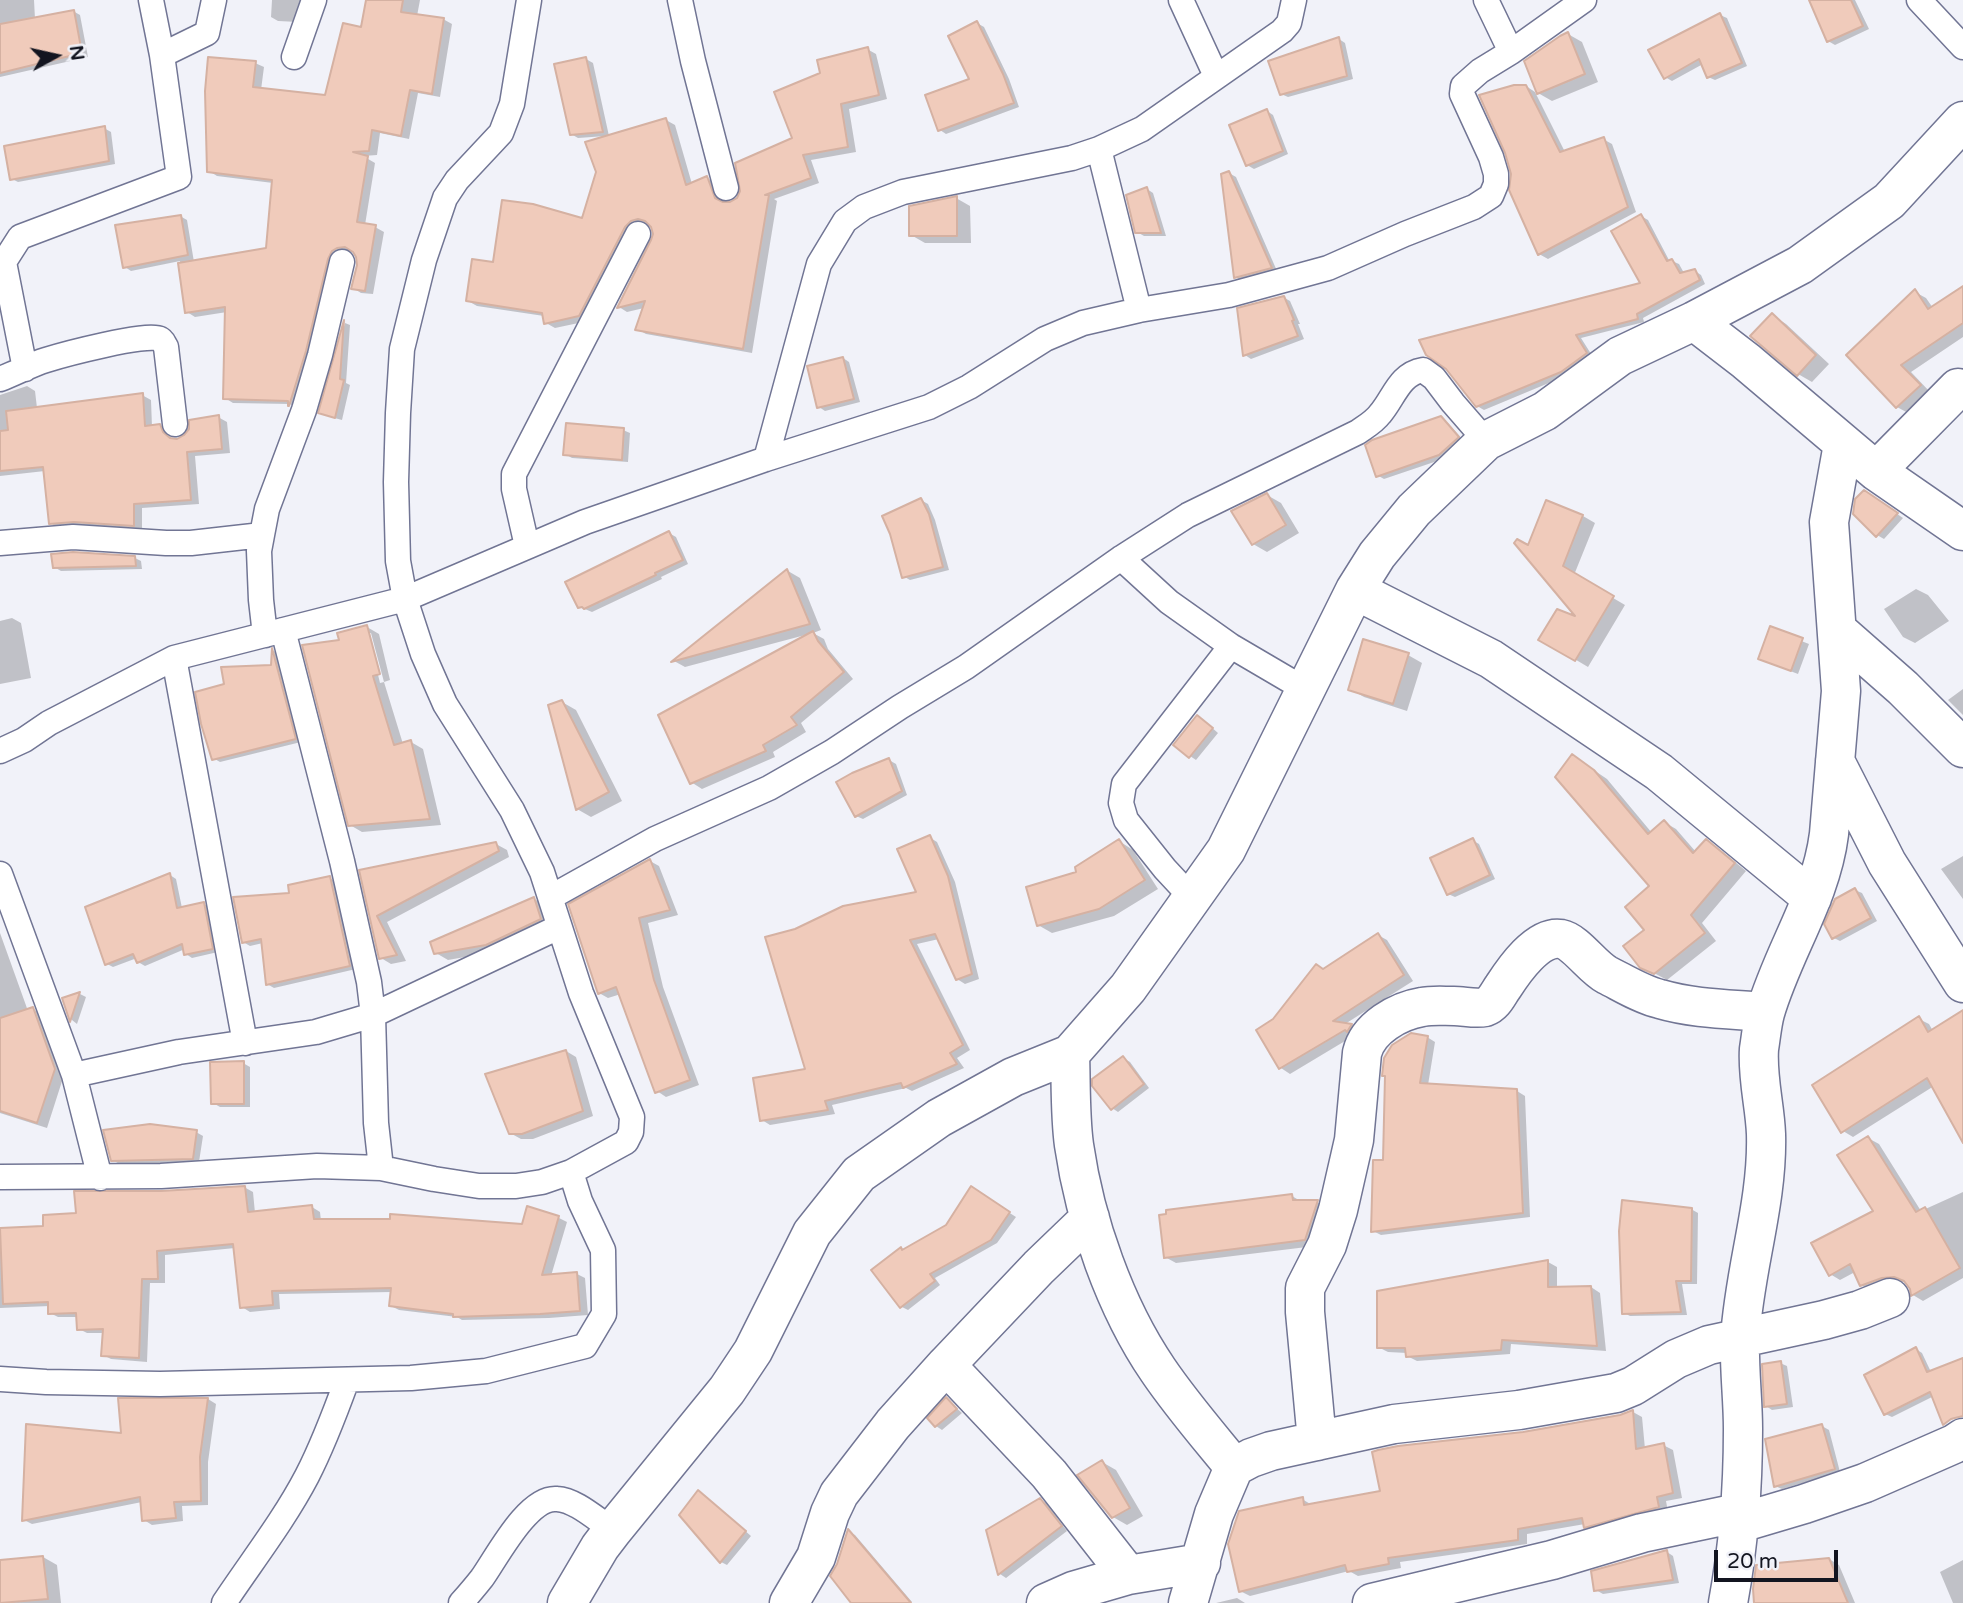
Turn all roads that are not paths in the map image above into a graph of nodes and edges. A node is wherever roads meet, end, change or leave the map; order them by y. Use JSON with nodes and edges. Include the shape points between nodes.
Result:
{"nodes":[{"id":1,"x":151,"y":0,"type":"edge"},
{"id":2,"x":214,"y":0,"type":"edge"},
{"id":3,"x":314,"y":0,"type":"edge"},
{"id":4,"x":529,"y":0,"type":"edge"},
{"id":5,"x":680,"y":0,"type":"edge"},
{"id":6,"x":1181,"y":0,"type":"edge"},
{"id":7,"x":1294,"y":0,"type":"edge"},
{"id":8,"x":1486,"y":0,"type":"edge"},
{"id":9,"x":1584,"y":0,"type":"edge"},
{"id":10,"x":1919,"y":0,"type":"edge"},
{"id":11,"x":1963,"y":47,"type":"edge"},
{"id":12,"x":1511,"y":52,"type":"junction"},
{"id":13,"x":162,"y":55,"type":"junction"},
{"id":14,"x":294,"y":57,"type":"dead end"},
{"id":15,"x":1216,"y":76,"type":"junction"},
{"id":16,"x":1963,"y":121,"type":"edge"},
{"id":17,"x":1099,"y":149,"type":"junction"},
{"id":18,"x":726,"y":188,"type":"dead end"},
{"id":19,"x":638,"y":234,"type":"dead end"},
{"id":20,"x":341,"y":262,"type":"dead end"},
{"id":21,"x":1139,"y":310,"type":"junction"},
{"id":22,"x":1694,"y":321,"type":"junction"},
{"id":23,"x":25,"y":369,"type":"junction"},
{"id":24,"x":0,"y":379,"type":"edge"},
{"id":25,"x":1958,"y":388,"type":"dead end"},
{"id":26,"x":175,"y":424,"type":"dead end"},
{"id":27,"x":1486,"y":441,"type":"junction"},
{"id":28,"x":1843,"y":444,"type":"junction"},
{"id":29,"x":766,"y":459,"type":"junction"},
{"id":30,"x":1876,"y":471,"type":"junction"},
{"id":31,"x":1963,"y":531,"type":"edge"},
{"id":32,"x":262,"y":535,"type":"junction"},
{"id":33,"x":0,"y":543,"type":"edge"},
{"id":34,"x":527,"y":546,"type":"junction"},
{"id":35,"x":1121,"y":558,"type":"junction"},
{"id":36,"x":1355,"y":590,"type":"junction"},
{"id":37,"x":405,"y":599,"type":"junction"},
{"id":38,"x":1837,"y":630,"type":"junction"},
{"id":39,"x":274,"y":633,"type":"junction"},
{"id":40,"x":1231,"y":646,"type":"junction"},
{"id":41,"x":174,"y":658,"type":"junction"},
{"id":42,"x":1306,"y":690,"type":"junction"},
{"id":43,"x":1963,"y":748,"type":"edge"},
{"id":44,"x":0,"y":751,"type":"edge"},
{"id":45,"x":1835,"y":761,"type":"junction"},
{"id":46,"x":0,"y":874,"type":"edge"},
{"id":47,"x":551,"y":897,"type":"junction"},
{"id":48,"x":1192,"y":898,"type":"junction"},
{"id":49,"x":1812,"y":898,"type":"junction"},
{"id":50,"x":559,"y":927,"type":"junction"},
{"id":51,"x":1963,"y":983,"type":"edge"},
{"id":52,"x":1765,"y":1012,"type":"junction"},
{"id":53,"x":373,"y":1015,"type":"junction"},
{"id":54,"x":245,"y":1043,"type":"junction"},
{"id":55,"x":1070,"y":1054,"type":"junction"},
{"id":56,"x":75,"y":1075,"type":"junction"},
{"id":57,"x":381,"y":1168,"type":"junction"},
{"id":58,"x":571,"y":1172,"type":"junction"},
{"id":59,"x":0,"y":1177,"type":"edge"},
{"id":60,"x":100,"y":1178,"type":"junction"},
{"id":61,"x":1090,"y":1218,"type":"junction"},
{"id":62,"x":1890,"y":1298,"type":"dead end"},
{"id":63,"x":1740,"y":1338,"type":"junction"},
{"id":64,"x":946,"y":1366,"type":"junction"},
{"id":65,"x":0,"y":1379,"type":"edge"},
{"id":66,"x":347,"y":1380,"type":"junction"},
{"id":67,"x":1317,"y":1441,"type":"junction"},
{"id":68,"x":1960,"y":1448,"type":"edge"},
{"id":69,"x":1234,"y":1467,"type":"junction"},
{"id":70,"x":1741,"y":1517,"type":"junction"},
{"id":71,"x":612,"y":1530,"type":"junction"},
{"id":72,"x":1201,"y":1563,"type":"junction"},
{"id":73,"x":1128,"y":1575,"type":"junction"},
{"id":74,"x":224,"y":1603,"type":"edge"},
{"id":75,"x":461,"y":1603,"type":"edge"},
{"id":76,"x":567,"y":1603,"type":"edge"},
{"id":77,"x":789,"y":1603,"type":"edge"},
{"id":78,"x":1046,"y":1603,"type":"edge"},
{"id":79,"x":1188,"y":1603,"type":"edge"},
{"id":80,"x":1372,"y":1603,"type":"edge"},
{"id":81,"x":1728,"y":1603,"type":"edge"}],
"edges":[{"from":1,"to":13,"type":"lane"},
{"from":2,"to":13,"type":"lane","via":[[207,33]]},
{"from":3,"to":14,"type":"lane"},
{"from":4,"to":37,"type":"lane","via":[[508,117],[501,133],[445,198],[402,349],[396,482],[398,561]]},
{"from":5,"to":18,"type":"lane"},
{"from":6,"to":15,"type":"lane"},
{"from":7,"to":15,"type":"lane","via":[[1289,23],[1282,31]]},
{"from":8,"to":12,"type":"lane"},
{"from":9,"to":12,"type":"lane"},
{"from":10,"to":11,"type":"lane"},
{"from":12,"to":21,"type":"lane","via":[[1480,71],[1462,90],[1496,174],[1491,196],[1474,208],[1328,268],[1228,295]]},
{"from":13,"to":23,"type":"lane","via":[[179,177],[20,237],[4,262]]},
{"from":15,"to":17,"type":"lane","via":[[1142,129]]},
{"from":16,"to":22,"type":"street","via":[[1889,201],[1800,265]]},
{"from":17,"to":21,"type":"lane"},
{"from":17,"to":29,"type":"lane","via":[[904,192],[864,207],[845,221],[819,264]]},
{"from":19,"to":34,"type":"lane","via":[[514,474]]},
{"from":20,"to":32,"type":"lane","via":[[320,355]]},
{"from":21,"to":29,"type":"lane","via":[[1083,323],[1045,339],[929,407]]},
{"from":22,"to":27,"type":"street","via":[[1620,356],[1545,411]]},
{"from":22,"to":28,"type":"street"},
{"from":23,"to":24,"type":"lane"},
{"from":23,"to":26,"type":"lane","via":[[117,342],[159,338],[166,347]]},
{"from":25,"to":30,"type":"street"},
{"from":27,"to":35,"type":"lane","via":[[1434,379],[1423,370],[1413,372],[1403,379],[1380,414],[1357,432],[1188,515]]},
{"from":27,"to":36,"type":"street","via":[[1414,510]]},
{"from":28,"to":30,"type":"street"},
{"from":28,"to":38,"type":"street","via":[[1829,522]]},
{"from":29,"to":34,"type":"lane"},
{"from":30,"to":31,"type":"street"},
{"from":32,"to":33,"type":"lane","via":[[191,543],[73,537]]},
{"from":32,"to":39,"type":"lane","via":[[258,551],[261,600]]},
{"from":34,"to":37,"type":"lane"},
{"from":35,"to":40,"type":"lane","via":[[1169,602]]},
{"from":35,"to":47,"type":"lane","via":[[966,667],[832,752],[769,788],[655,839]]},
{"from":36,"to":42,"type":"street"},
{"from":36,"to":49,"type":"street","via":[[1491,659],[1659,772]]},
{"from":37,"to":39,"type":"lane"},
{"from":37,"to":47,"type":"lane","via":[[445,704],[512,810]]},
{"from":38,"to":43,"type":"street"},
{"from":38,"to":45,"type":"street","via":[[1841,691]]},
{"from":39,"to":41,"type":"lane"},
{"from":39,"to":53,"type":"lane","via":[[342,861]]},
{"from":40,"to":42,"type":"lane"},
{"from":40,"to":48,"type":"lane","via":[[1124,784],[1121,794],[1126,820]]},
{"from":41,"to":44,"type":"lane"},
{"from":41,"to":54,"type":"lane"},
{"from":42,"to":48,"type":"street","via":[[1226,850]]},
{"from":45,"to":49,"type":"street","via":[[1827,854]]},
{"from":45,"to":51,"type":"street","via":[[1886,863]]},
{"from":46,"to":56,"type":"lane"},
{"from":47,"to":50,"type":"lane"},
{"from":48,"to":55,"type":"street","via":[[1128,989]]},
{"from":49,"to":52,"type":"street"},
{"from":50,"to":53,"type":"lane"},
{"from":50,"to":58,"type":"lane","via":[[632,1117],[626,1142]]},
{"from":52,"to":63,"type":"street","via":[[1759,1054],[1766,1133],[1762,1188]]},
{"from":52,"to":67,"type":"street","via":[[1656,999],[1603,973],[1567,941],[1554,939],[1542,942],[1516,968],[1491,1004],[1416,1008],[1372,1033],[1363,1046],[1354,1140],[1338,1210],[1305,1287]]},
{"from":53,"to":54,"type":"lane","via":[[316,1032]]},
{"from":53,"to":57,"type":"lane"},
{"from":54,"to":56,"type":"lane"},
{"from":55,"to":61,"type":"street","via":[[1074,1144]]},
{"from":55,"to":71,"type":"street","via":[[1013,1077],[939,1118],[859,1174],[812,1233],[753,1351],[727,1390]]},
{"from":56,"to":60,"type":"lane"},
{"from":57,"to":58,"type":"lane","via":[[479,1186],[529,1184]]},
{"from":57,"to":60,"type":"lane","via":[[317,1166]]},
{"from":58,"to":66,"type":"lane","via":[[603,1250],[604,1314],[585,1346],[486,1371]]},
{"from":59,"to":60,"type":"lane"},
{"from":61,"to":64,"type":"street"},
{"from":61,"to":69,"type":"street","via":[[1107,1271],[1143,1345],[1171,1389]]},
{"from":62,"to":63,"type":"street","via":[[1824,1320]]},
{"from":63,"to":67,"type":"street","via":[[1676,1359],[1616,1394],[1394,1424]]},
{"from":63,"to":70,"type":"street"},
{"from":64,"to":73,"type":"street","via":[[1049,1474]]},
{"from":64,"to":77,"type":"street","via":[[839,1494],[816,1557]]},
{"from":65,"to":66,"type":"lane","via":[[160,1384]]},
{"from":66,"to":74,"type":"lane","via":[[307,1476]]},
{"from":67,"to":69,"type":"street","via":[[1271,1451]]},
{"from":68,"to":70,"type":"street","via":[[1804,1504]]},
{"from":69,"to":72,"type":"street","via":[[1214,1514]]},
{"from":70,"to":80,"type":"street","via":[[1642,1533],[1552,1560]]},
{"from":70,"to":81,"type":"street"},
{"from":71,"to":75,"type":"lane","via":[[565,1500],[540,1503],[524,1517]]},
{"from":71,"to":76,"type":"street"},
{"from":72,"to":73,"type":"street"},
{"from":72,"to":79,"type":"street"},
{"from":73,"to":78,"type":"street"}]}
